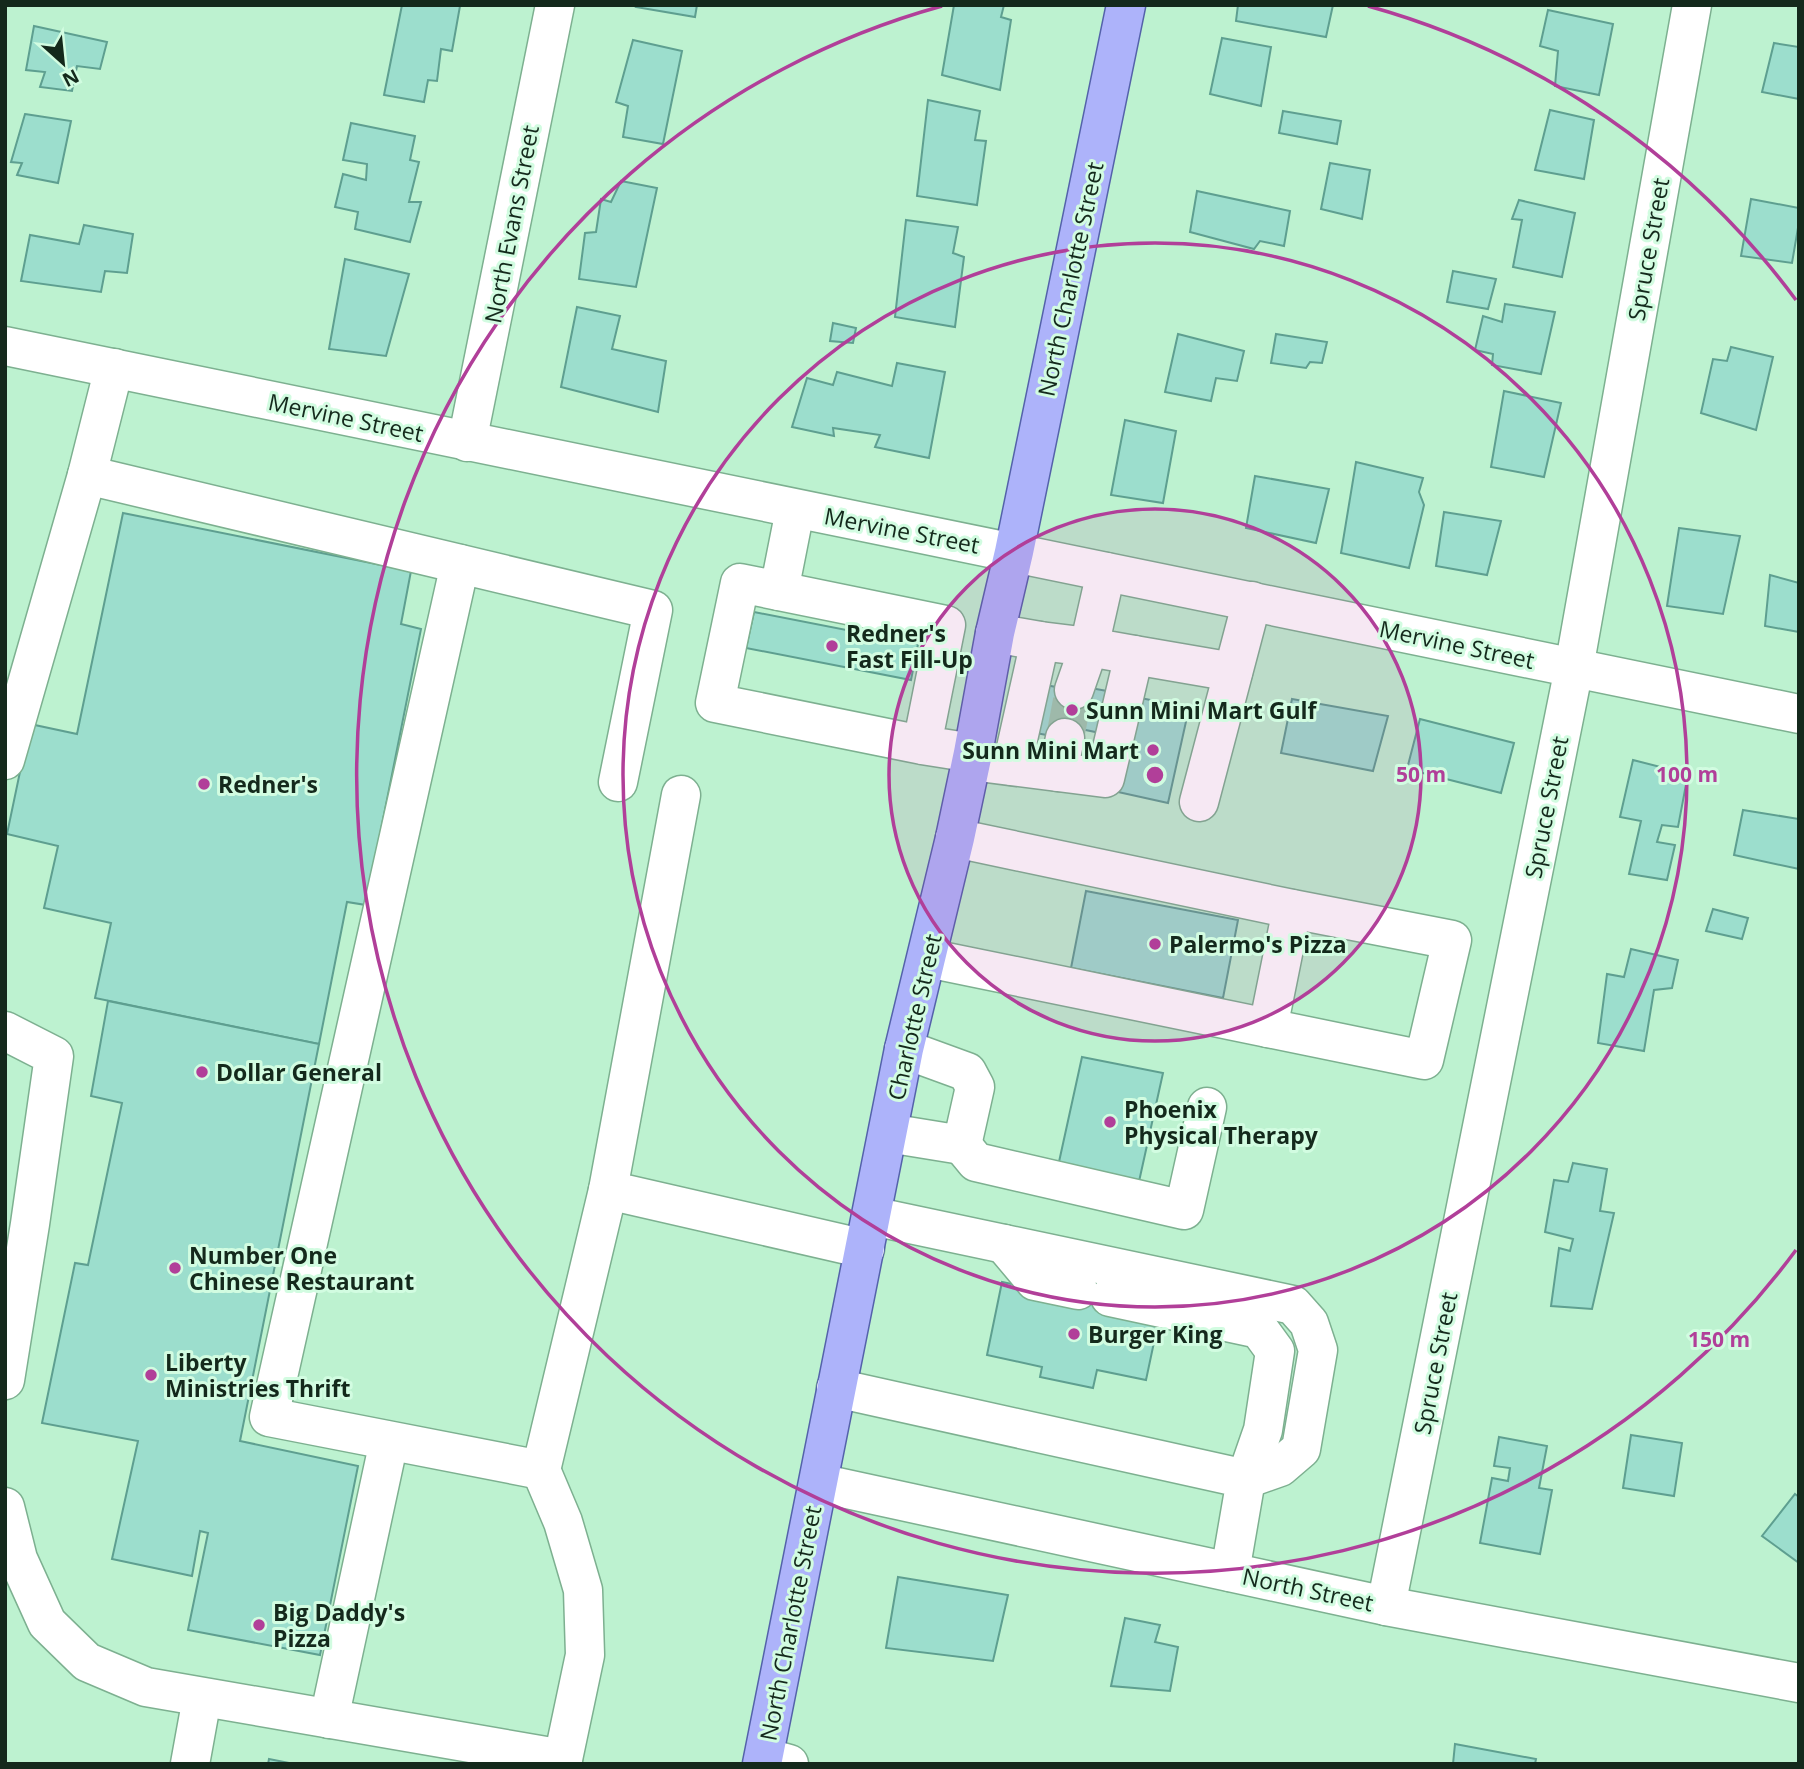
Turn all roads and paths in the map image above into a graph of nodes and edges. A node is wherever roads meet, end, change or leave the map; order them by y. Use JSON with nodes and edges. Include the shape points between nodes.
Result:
{"nodes":[{"id":1,"x":555,"y":5,"type":"edge"},
{"id":2,"x":1126,"y":5,"type":"edge"},
{"id":3,"x":1692,"y":5,"type":"edge"},
{"id":4,"x":5,"y":346,"type":"edge"},
{"id":5,"x":114,"y":368,"type":"junction"},
{"id":6,"x":467,"y":442,"type":"junction"},
{"id":7,"x":87,"y":475,"type":"junction"},
{"id":8,"x":795,"y":510,"type":"junction"},
{"id":9,"x":1014,"y":552,"type":"junction"},
{"id":10,"x":460,"y":564,"type":"junction"},
{"id":11,"x":1106,"y":572,"type":"junction"},
{"id":12,"x":779,"y":591,"type":"junction"},
{"id":13,"x":1252,"y":601,"type":"junction"},
{"id":14,"x":995,"y":633,"type":"junction"},
{"id":15,"x":1040,"y":641,"type":"junction"},
{"id":16,"x":1089,"y":647,"type":"junction"},
{"id":17,"x":1134,"y":655,"type":"junction"},
{"id":18,"x":1574,"y":668,"type":"junction"},
{"id":19,"x":1233,"y":672,"type":"junction"},
{"id":20,"x":1074,"y":690,"type":"tunnel mouth"},
{"id":21,"x":1799,"y":714,"type":"edge"},
{"id":22,"x":922,"y":745,"type":"junction"},
{"id":23,"x":972,"y":757,"type":"junction"},
{"id":24,"x":5,"y":760,"type":"edge"},
{"id":25,"x":1012,"y":766,"type":"junction"},
{"id":26,"x":618,"y":782,"type":"dead end"},
{"id":27,"x":681,"y":795,"type":"dead end"},
{"id":28,"x":1199,"y":802,"type":"dead end"},
{"id":29,"x":955,"y":838,"type":"junction"},
{"id":30,"x":1292,"y":909,"type":"junction"},
{"id":31,"x":927,"y":958,"type":"junction"},
{"id":32,"x":1268,"y":1028,"type":"junction"},
{"id":33,"x":5,"y":1031,"type":"edge"},
{"id":34,"x":904,"y":1049,"type":"junction"},
{"id":35,"x":1206,"y":1107,"type":"dead end"},
{"id":36,"x":888,"y":1133,"type":"junction"},
{"id":37,"x":962,"y":1145,"type":"junction"},
{"id":38,"x":608,"y":1190,"type":"junction"},
{"id":39,"x":868,"y":1232,"type":"junction"},
{"id":40,"x":1004,"y":1244,"type":"junction"},
{"id":41,"x":5,"y":1380,"type":"edge"},
{"id":42,"x":836,"y":1388,"type":"junction"},
{"id":43,"x":389,"y":1441,"type":"junction"},
{"id":44,"x":541,"y":1471,"type":"junction"},
{"id":45,"x":1246,"y":1479,"type":"junction"},
{"id":46,"x":819,"y":1483,"type":"junction"},
{"id":47,"x":5,"y":1507,"type":"edge"},
{"id":48,"x":1230,"y":1572,"type":"junction"},
{"id":49,"x":1386,"y":1605,"type":"junction"},
{"id":50,"x":1799,"y":1684,"type":"edge"},
{"id":51,"x":215,"y":1700,"type":"junction"},
{"id":52,"x":329,"y":1718,"type":"junction"},
{"id":53,"x":563,"y":1761,"type":"edge"},
{"id":54,"x":772,"y":1762,"type":"edge"},
{"id":55,"x":190,"y":1764,"type":"edge"},
{"id":56,"x":215,"y":1764,"type":"edge"}],
"edges":[{"from":1,"to":6,"type":"street","name":"North Evans Street"},
{"from":2,"to":9,"type":"main road","name":"North Charlotte Street"},
{"from":3,"to":18,"type":"street","name":"Spruce Street"},
{"from":4,"to":5,"type":"street","name":"Mervine Street"},
{"from":5,"to":6,"type":"street","name":"Mervine Street"},
{"from":5,"to":7,"type":"street"},
{"from":6,"to":8,"type":"street","name":"Mervine Street"},
{"from":7,"to":10,"type":"street"},
{"from":7,"to":24,"type":"street"},
{"from":8,"to":9,"type":"street","name":"Mervine Street"},
{"from":8,"to":12,"type":"street"},
{"from":9,"to":11,"type":"street","name":"Mervine Street"},
{"from":9,"to":14,"type":"main road","name":"Charlotte Street"},
{"from":10,"to":26,"type":"street","via":[[653,610]]},
{"from":10,"to":43,"type":"street","via":[[269,1417]]},
{"from":11,"to":13,"type":"street","name":"Mervine Street"},
{"from":11,"to":16,"type":"street"},
{"from":12,"to":22,"type":"street","via":[[946,625]]},
{"from":12,"to":22,"type":"street","via":[[740,583],[715,703]]},
{"from":13,"to":18,"type":"street","name":"Mervine Street"},
{"from":13,"to":19,"type":"street"},
{"from":14,"to":15,"type":"street"},
{"from":14,"to":23,"type":"main road","name":"Charlotte Street"},
{"from":15,"to":16,"type":"street"},
{"from":15,"to":25,"type":"street"},
{"from":16,"to":17,"type":"street"},
{"from":16,"to":20,"type":"street"},
{"from":17,"to":19,"type":"street"},
{"from":17,"to":25,"type":"street","via":[[1105,778],[1062,755]]},
{"from":18,"to":21,"type":"street","name":"Mervine Street"},
{"from":18,"to":49,"type":"street","name":"Spruce Street"},
{"from":19,"to":28,"type":"street"},
{"from":22,"to":23,"type":"street"},
{"from":23,"to":25,"type":"street"},
{"from":23,"to":29,"type":"main road","name":"Charlotte Street"},
{"from":27,"to":38,"type":"street"},
{"from":29,"to":30,"type":"street"},
{"from":29,"to":31,"type":"main road","name":"Charlotte Street"},
{"from":30,"to":32,"type":"street"},
{"from":30,"to":32,"type":"street","via":[[1452,940],[1424,1060]]},
{"from":31,"to":32,"type":"street"},
{"from":31,"to":34,"type":"main road","name":"Charlotte Street"},
{"from":33,"to":41,"type":"street","via":[[54,1056]]},
{"from":34,"to":36,"type":"main road","name":"Charlotte Street"},
{"from":34,"to":37,"type":"street","via":[[967,1072],[975,1087]]},
{"from":35,"to":37,"type":"street","via":[[1184,1210],[976,1162]]},
{"from":36,"to":37,"type":"street"},
{"from":36,"to":39,"type":"main road","name":"Charlotte Street"},
{"from":38,"to":39,"type":"street"},
{"from":38,"to":44,"type":"street"},
{"from":39,"to":40,"type":"street"},
{"from":39,"to":42,"type":"main road","name":"Charlotte Street"},
{"from":40,"to":45,"type":"street","via":[[1035,1281],[1259,1329],[1275,1352],[1264,1430]]},
{"from":40,"to":45,"type":"street","via":[[1293,1306],[1309,1323],[1318,1350],[1301,1449],[1280,1467]]},
{"from":42,"to":45,"type":"street"},
{"from":42,"to":46,"type":"main road","name":"Charlotte Street"},
{"from":43,"to":44,"type":"street"},
{"from":43,"to":52,"type":"street"},
{"from":44,"to":53,"type":"street","via":[[564,1522],[583,1590],[585,1655]]},
{"from":45,"to":48,"type":"street"},
{"from":46,"to":48,"type":"street","name":"North Street"},
{"from":46,"to":54,"type":"main road","name":"North Charlotte Street"},
{"from":47,"to":51,"type":"street","via":[[18,1559],[47,1623],[87,1662],[146,1687]]},
{"from":48,"to":49,"type":"street","name":"North Street"},
{"from":49,"to":50,"type":"street","name":"North Street"},
{"from":51,"to":52,"type":"street"},
{"from":51,"to":55,"type":"street"},
{"from":51,"to":56,"type":"street"},
{"from":52,"to":53,"type":"street"}]}
